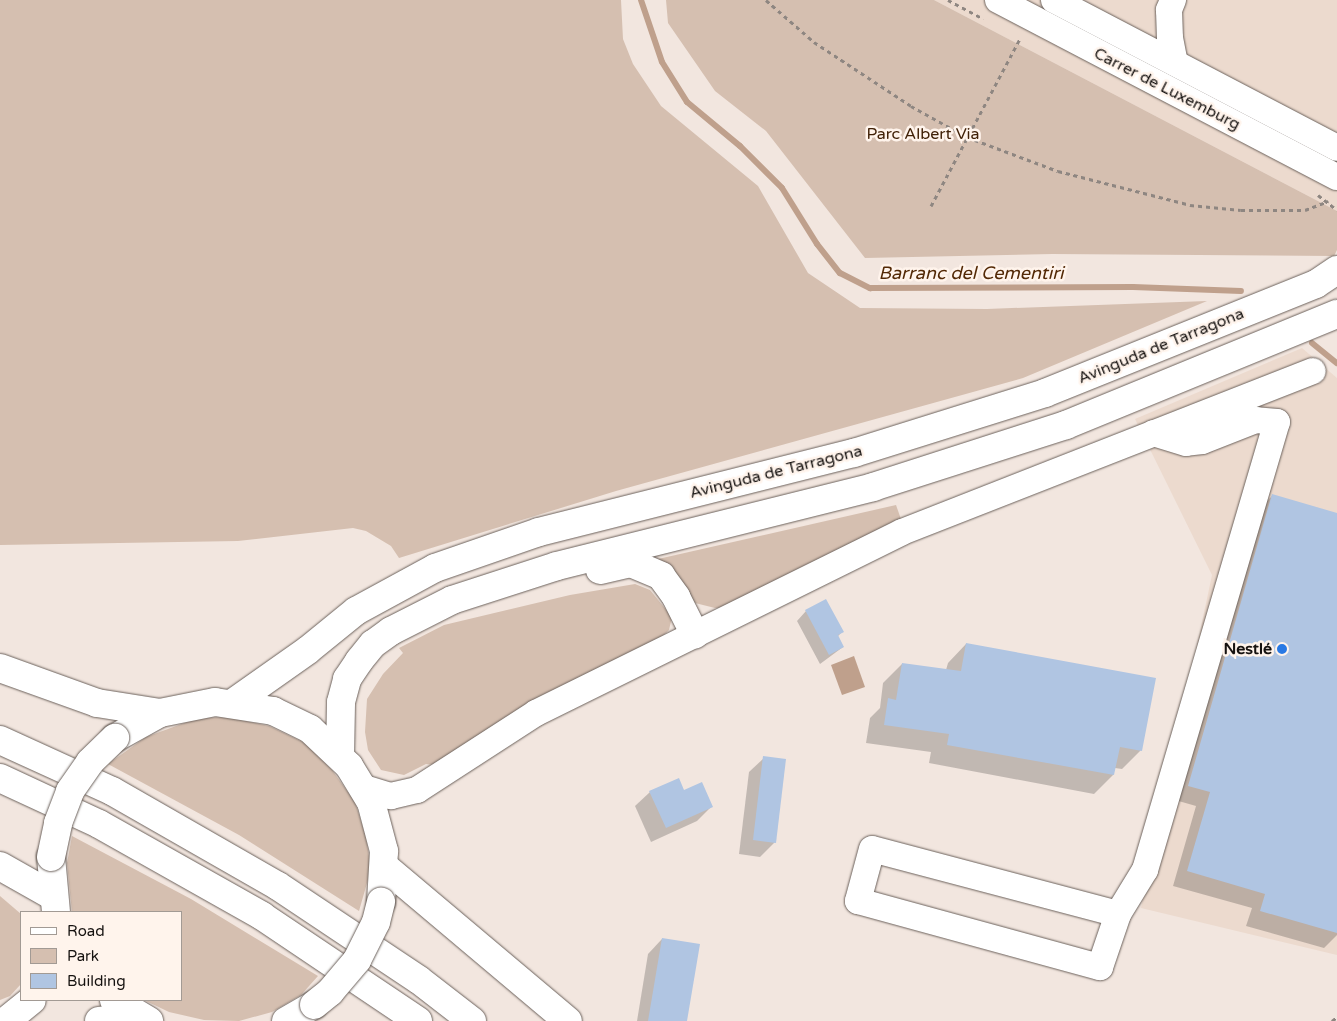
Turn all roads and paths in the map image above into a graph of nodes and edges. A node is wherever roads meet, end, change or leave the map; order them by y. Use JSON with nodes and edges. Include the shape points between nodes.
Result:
{"nodes":[{"id":1,"x":766,"y":0,"type":"edge"},
{"id":2,"x":998,"y":0,"type":"edge"},
{"id":3,"x":1173,"y":0,"type":"edge"},
{"id":4,"x":1065,"y":1,"type":"edge"},
{"id":5,"x":1031,"y":18,"type":"junction"},
{"id":6,"x":1175,"y":63,"type":"junction"},
{"id":7,"x":968,"y":137,"type":"junction"},
{"id":8,"x":1337,"y":148,"type":"edge"},
{"id":9,"x":1337,"y":177,"type":"edge"},
{"id":10,"x":1310,"y":190,"type":"dead end"},
{"id":11,"x":1328,"y":201,"type":"junction"},
{"id":12,"x":931,"y":206,"type":"dead end"},
{"id":13,"x":1337,"y":210,"type":"edge"},
{"id":14,"x":1337,"y":270,"type":"edge"},
{"id":15,"x":1337,"y":314,"type":"edge"},
{"id":16,"x":1313,"y":371,"type":"dead end"},
{"id":17,"x":1154,"y":433,"type":"junction"},
{"id":18,"x":452,"y":600,"type":"junction"},
{"id":19,"x":694,"y":635,"type":"junction"},
{"id":20,"x":0,"y":668,"type":"edge"},
{"id":21,"x":233,"y":703,"type":"junction"},
{"id":22,"x":160,"y":713,"type":"junction"},
{"id":23,"x":0,"y":740,"type":"edge"},
{"id":24,"x":340,"y":756,"type":"junction"},
{"id":25,"x":0,"y":778,"type":"edge"},
{"id":26,"x":364,"y":788,"type":"junction"},
{"id":27,"x":0,"y":866,"type":"edge"},
{"id":28,"x":384,"y":868,"type":"junction"},
{"id":29,"x":55,"y":904,"type":"edge"},
{"id":30,"x":1118,"y":914,"type":"junction"},
{"id":31,"x":31,"y":1001,"type":"edge"},
{"id":32,"x":116,"y":1001,"type":"edge"},
{"id":33,"x":1337,"y":1017,"type":"edge"},
{"id":34,"x":144,"y":1019,"type":"edge"},
{"id":35,"x":6,"y":1021,"type":"edge"},
{"id":36,"x":99,"y":1021,"type":"edge"},
{"id":37,"x":286,"y":1021,"type":"edge"},
{"id":38,"x":418,"y":1021,"type":"edge"},
{"id":39,"x":472,"y":1021,"type":"edge"},
{"id":40,"x":568,"y":1021,"type":"edge"},
{"id":41,"x":1332,"y":1021,"type":"edge"}],
"edges":[{"from":1,"to":7,"type":"path","via":[[814,42],[910,106]]},
{"from":2,"to":5,"type":"street","name":"Carrer de Luxemburg"},
{"from":3,"to":6,"type":"street","via":[[1168,10]]},
{"from":4,"to":6,"type":"street","name":"Carrer de Luxemburg"},
{"from":5,"to":7,"type":"path"},
{"from":5,"to":9,"type":"street","name":"Carrer de Luxemburg"},
{"from":6,"to":8,"type":"street","name":"Carrer de Luxemburg"},
{"from":7,"to":11,"type":"path","via":[[1058,171],[1190,205],[1241,210],[1305,210]]},
{"from":7,"to":12,"type":"path"},
{"from":10,"to":11,"type":"path"},
{"from":11,"to":13,"type":"path"},
{"from":14,"to":21,"type":"main road","name":"Avinguda de Tarragona","via":[[1316,284],[1045,393],[854,453],[539,532],[436,568],[356,611]]},
{"from":15,"to":18,"type":"main road","via":[[1075,421],[873,487],[557,566]]},
{"from":16,"to":17,"type":"street"},
{"from":17,"to":19,"type":"street","via":[[902,532]]},
{"from":17,"to":30,"type":"street","via":[[1186,443],[1202,441],[1256,420],[1277,422],[1145,870]]},
{"from":18,"to":19,"type":"main road","via":[[631,563],[661,576],[676,597]]},
{"from":18,"to":24,"type":"main road","via":[[392,631],[373,644],[359,661],[347,679],[341,702]]},
{"from":19,"to":26,"type":"street","via":[[536,713],[417,790],[391,796]]},
{"from":20,"to":22,"type":"main road","via":[[97,703]]},
{"from":21,"to":22,"type":"main road","via":[[196,704]]},
{"from":21,"to":24,"type":"main road","via":[[292,719],[320,737]]},
{"from":22,"to":29,"type":"main road","bridge":true,"via":[[115,738],[90,762],[70,791],[58,823],[51,857]]},
{"from":23,"to":39,"type":"main road","via":[[112,791],[278,886],[419,980]]},
{"from":24,"to":26,"type":"main road"},
{"from":25,"to":38,"type":"main road","via":[[99,824],[262,916]]},
{"from":26,"to":28,"type":"main road","via":[[377,818]]},
{"from":27,"to":29,"type":"main road"},
{"from":28,"to":37,"type":"main road","bridge":true,"via":[[381,902],[373,928],[357,960],[335,987],[314,1005]]},
{"from":28,"to":40,"type":"main road"},
{"from":30,"to":30,"type":"street","via":[[872,849],[858,901],[1100,967]]},
{"from":31,"to":35,"type":"main road"},
{"from":32,"to":34,"type":"main road"},
{"from":33,"to":41,"type":"path"},
{"from":34,"to":36,"type":"main road"}]}
